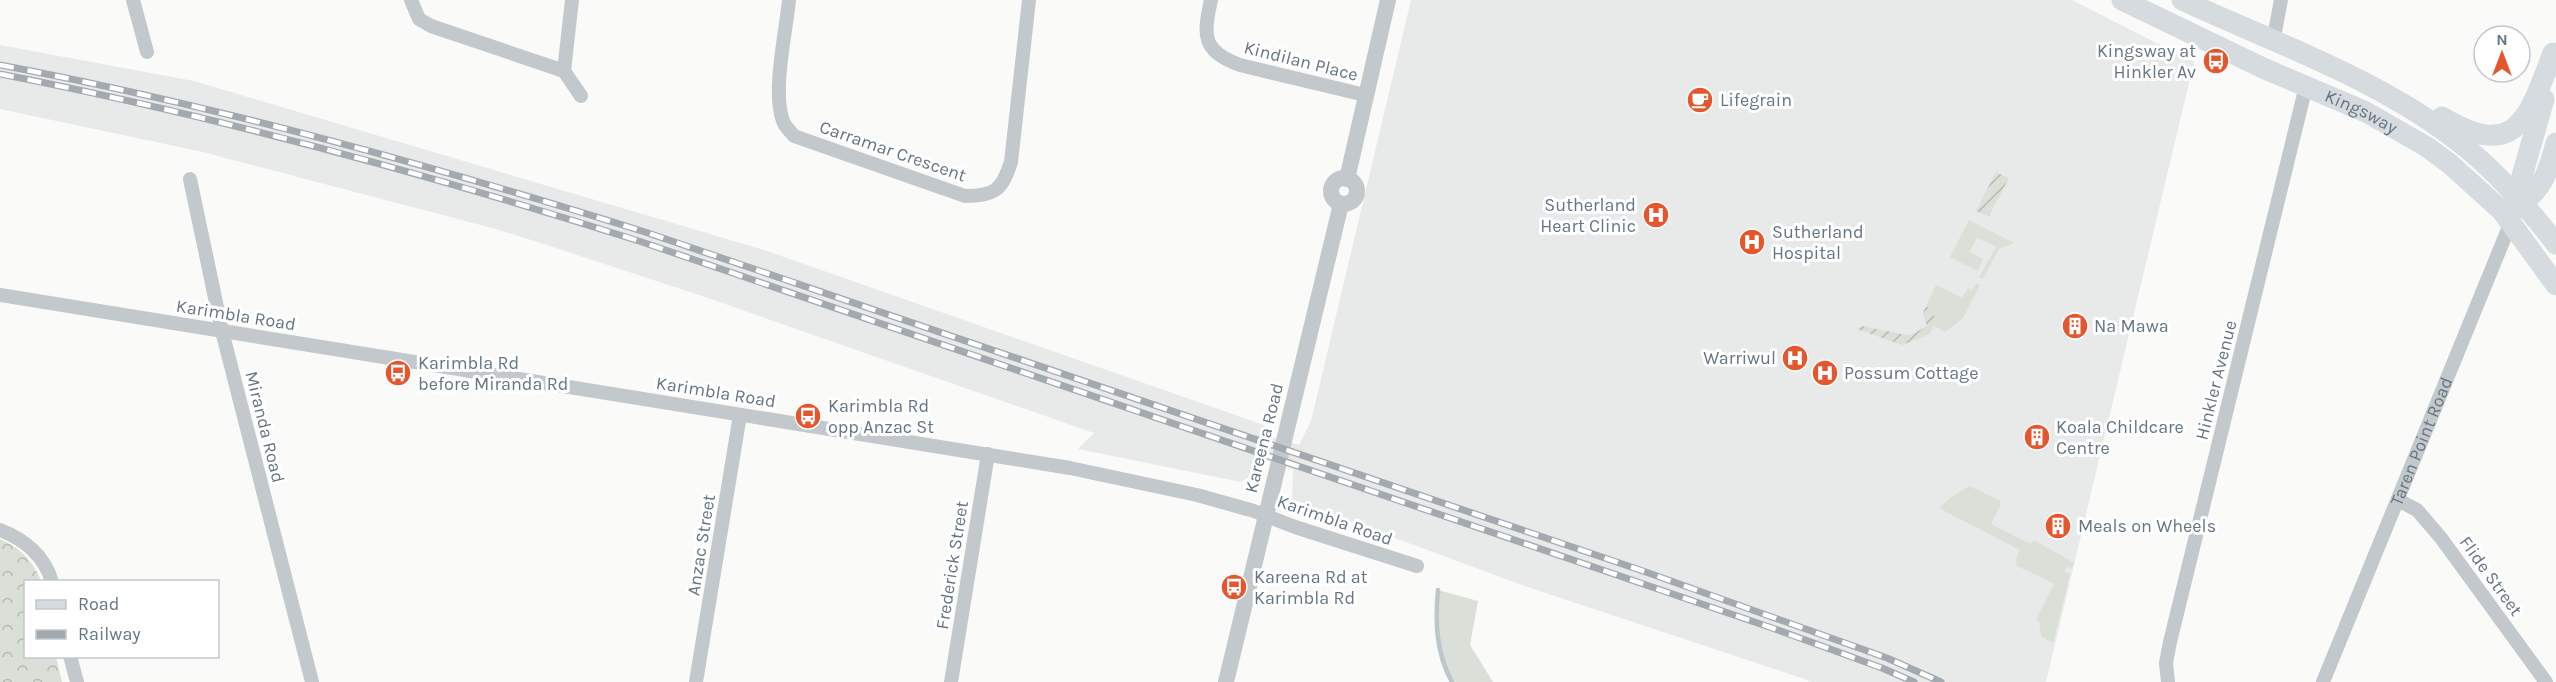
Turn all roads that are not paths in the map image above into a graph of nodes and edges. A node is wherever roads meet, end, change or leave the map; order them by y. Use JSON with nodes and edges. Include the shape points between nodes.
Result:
{"nodes":[{"id":1,"x":133,"y":0,"type":"edge"},
{"id":2,"x":411,"y":0,"type":"edge"},
{"id":3,"x":572,"y":0,"type":"edge"},
{"id":4,"x":789,"y":0,"type":"edge"},
{"id":5,"x":1029,"y":0,"type":"edge"},
{"id":6,"x":1211,"y":0,"type":"edge"},
{"id":7,"x":1388,"y":0,"type":"edge"},
{"id":8,"x":2122,"y":0,"type":"edge"},
{"id":9,"x":2182,"y":0,"type":"edge"},
{"id":10,"x":2281,"y":0,"type":"edge"},
{"id":11,"x":2273,"y":42,"type":"junction"},
{"id":12,"x":2554,"y":43,"type":"edge"},
{"id":13,"x":147,"y":52,"type":"dead end"},
{"id":14,"x":2317,"y":61,"type":"junction"},
{"id":15,"x":2263,"y":68,"type":"junction"},
{"id":16,"x":564,"y":71,"type":"junction"},
{"id":17,"x":2363,"y":82,"type":"junction"},
{"id":18,"x":2306,"y":86,"type":"junction"},
{"id":19,"x":1365,"y":95,"type":"junction"},
{"id":20,"x":581,"y":96,"type":"dead end"},
{"id":21,"x":2556,"y":143,"type":"edge"},
{"id":22,"x":190,"y":179,"type":"dead end"},
{"id":23,"x":2520,"y":202,"type":"junction"},
{"id":24,"x":2511,"y":222,"type":"junction"},
{"id":25,"x":2556,"y":244,"type":"edge"},
{"id":26,"x":2556,"y":285,"type":"edge"},
{"id":27,"x":1,"y":295,"type":"edge"},
{"id":28,"x":0,"y":310,"type":"edge"},
{"id":29,"x":222,"y":331,"type":"junction"},
{"id":30,"x":740,"y":415,"type":"junction"},
{"id":31,"x":988,"y":454,"type":"junction"},
{"id":32,"x":2398,"y":500,"type":"junction"},
{"id":33,"x":1265,"y":515,"type":"junction"},
{"id":34,"x":0,"y":530,"type":"edge"},
{"id":35,"x":1417,"y":566,"type":"dead end"},
{"id":36,"x":51,"y":580,"type":"edge"},
{"id":37,"x":70,"y":658,"type":"edge"},
{"id":38,"x":76,"y":682,"type":"edge"},
{"id":39,"x":312,"y":682,"type":"edge"},
{"id":40,"x":696,"y":682,"type":"edge"},
{"id":41,"x":951,"y":682,"type":"edge"},
{"id":42,"x":1226,"y":682,"type":"edge"},
{"id":43,"x":2168,"y":682,"type":"edge"},
{"id":44,"x":2323,"y":682,"type":"edge"},
{"id":45,"x":2546,"y":682,"type":"edge"}],
"edges":[{"from":1,"to":13,"type":"street"},
{"from":2,"to":16,"type":"street","via":[[419,19],[431,26]]},
{"from":3,"to":16,"type":"street"},
{"from":4,"to":5,"type":"street","name":"Carramar Crescent","via":[[779,107],[784,124],[794,136],[965,196],[986,196],[1004,184],[1011,162]]},
{"from":6,"to":19,"type":"street","name":"Kindilan Place","via":[[1207,37],[1213,51],[1222,58]]},
{"from":7,"to":19,"type":"street"},
{"from":8,"to":15,"type":"main road","name":"Kingsway"},
{"from":9,"to":11,"type":"main road","name":"Kingsway"},
{"from":10,"to":11,"type":"street"},
{"from":11,"to":14,"type":"main road","name":"Kingsway"},
{"from":11,"to":15,"type":"main road"},
{"from":12,"to":17,"type":"main road","via":[[2526,116],[2516,128],[2498,135],[2477,134],[2400,91]]},
{"from":12,"to":23,"type":"main road","name":"Taren Point Road","via":[[2542,109],[2522,176]]},
{"from":14,"to":17,"type":"main road","name":"Kingsway"},
{"from":14,"to":18,"type":"main road"},
{"from":15,"to":18,"type":"main road","name":"Kingsway"},
{"from":16,"to":20,"type":"street"},
{"from":17,"to":23,"type":"main road","name":"Kingsway","via":[[2468,149]]},
{"from":18,"to":24,"type":"main road","name":"Kingsway","via":[[2366,112],[2427,147]]},
{"from":18,"to":43,"type":"street","name":"Hinkler Avenue","via":[[2170,642]]},
{"from":19,"to":33,"type":"street","name":"Kareena Road","via":[[1347,178],[1357,193],[1350,203],[1341,204]]},
{"from":21,"to":23,"type":"main road","name":"Taren Point Road","via":[[2542,181],[2532,196]]},
{"from":22,"to":29,"type":"street","name":"Miranda Road"},
{"from":23,"to":24,"type":"main road","name":"Taren Point Road"},
{"from":23,"to":25,"type":"main road","name":"Kingsway"},
{"from":24,"to":26,"type":"main road","name":"Kingsway"},
{"from":24,"to":32,"type":"street","name":"Taren Point Road"},
{"from":27,"to":28,"type":"street"},
{"from":27,"to":29,"type":"street","name":"Karimbla Road"},
{"from":29,"to":30,"type":"street","name":"Karimbla Road"},
{"from":29,"to":39,"type":"street","name":"Miranda Road"},
{"from":30,"to":31,"type":"street","name":"Karimbla Road"},
{"from":30,"to":40,"type":"street","name":"Anzac Street"},
{"from":31,"to":33,"type":"street","name":"Karimbla Road","via":[[1186,492]]},
{"from":31,"to":41,"type":"street","name":"Frederick Street"},
{"from":32,"to":44,"type":"street","name":"Taren Point Road"},
{"from":32,"to":45,"type":"street","name":"Flide Street","via":[[2417,510],[2441,538]]},
{"from":33,"to":35,"type":"street","name":"Karimbla Road"},
{"from":33,"to":42,"type":"street","name":"Kareena Road"},
{"from":34,"to":36,"type":"street","via":[[34,551],[48,568]]},
{"from":37,"to":38,"type":"street"}]}
